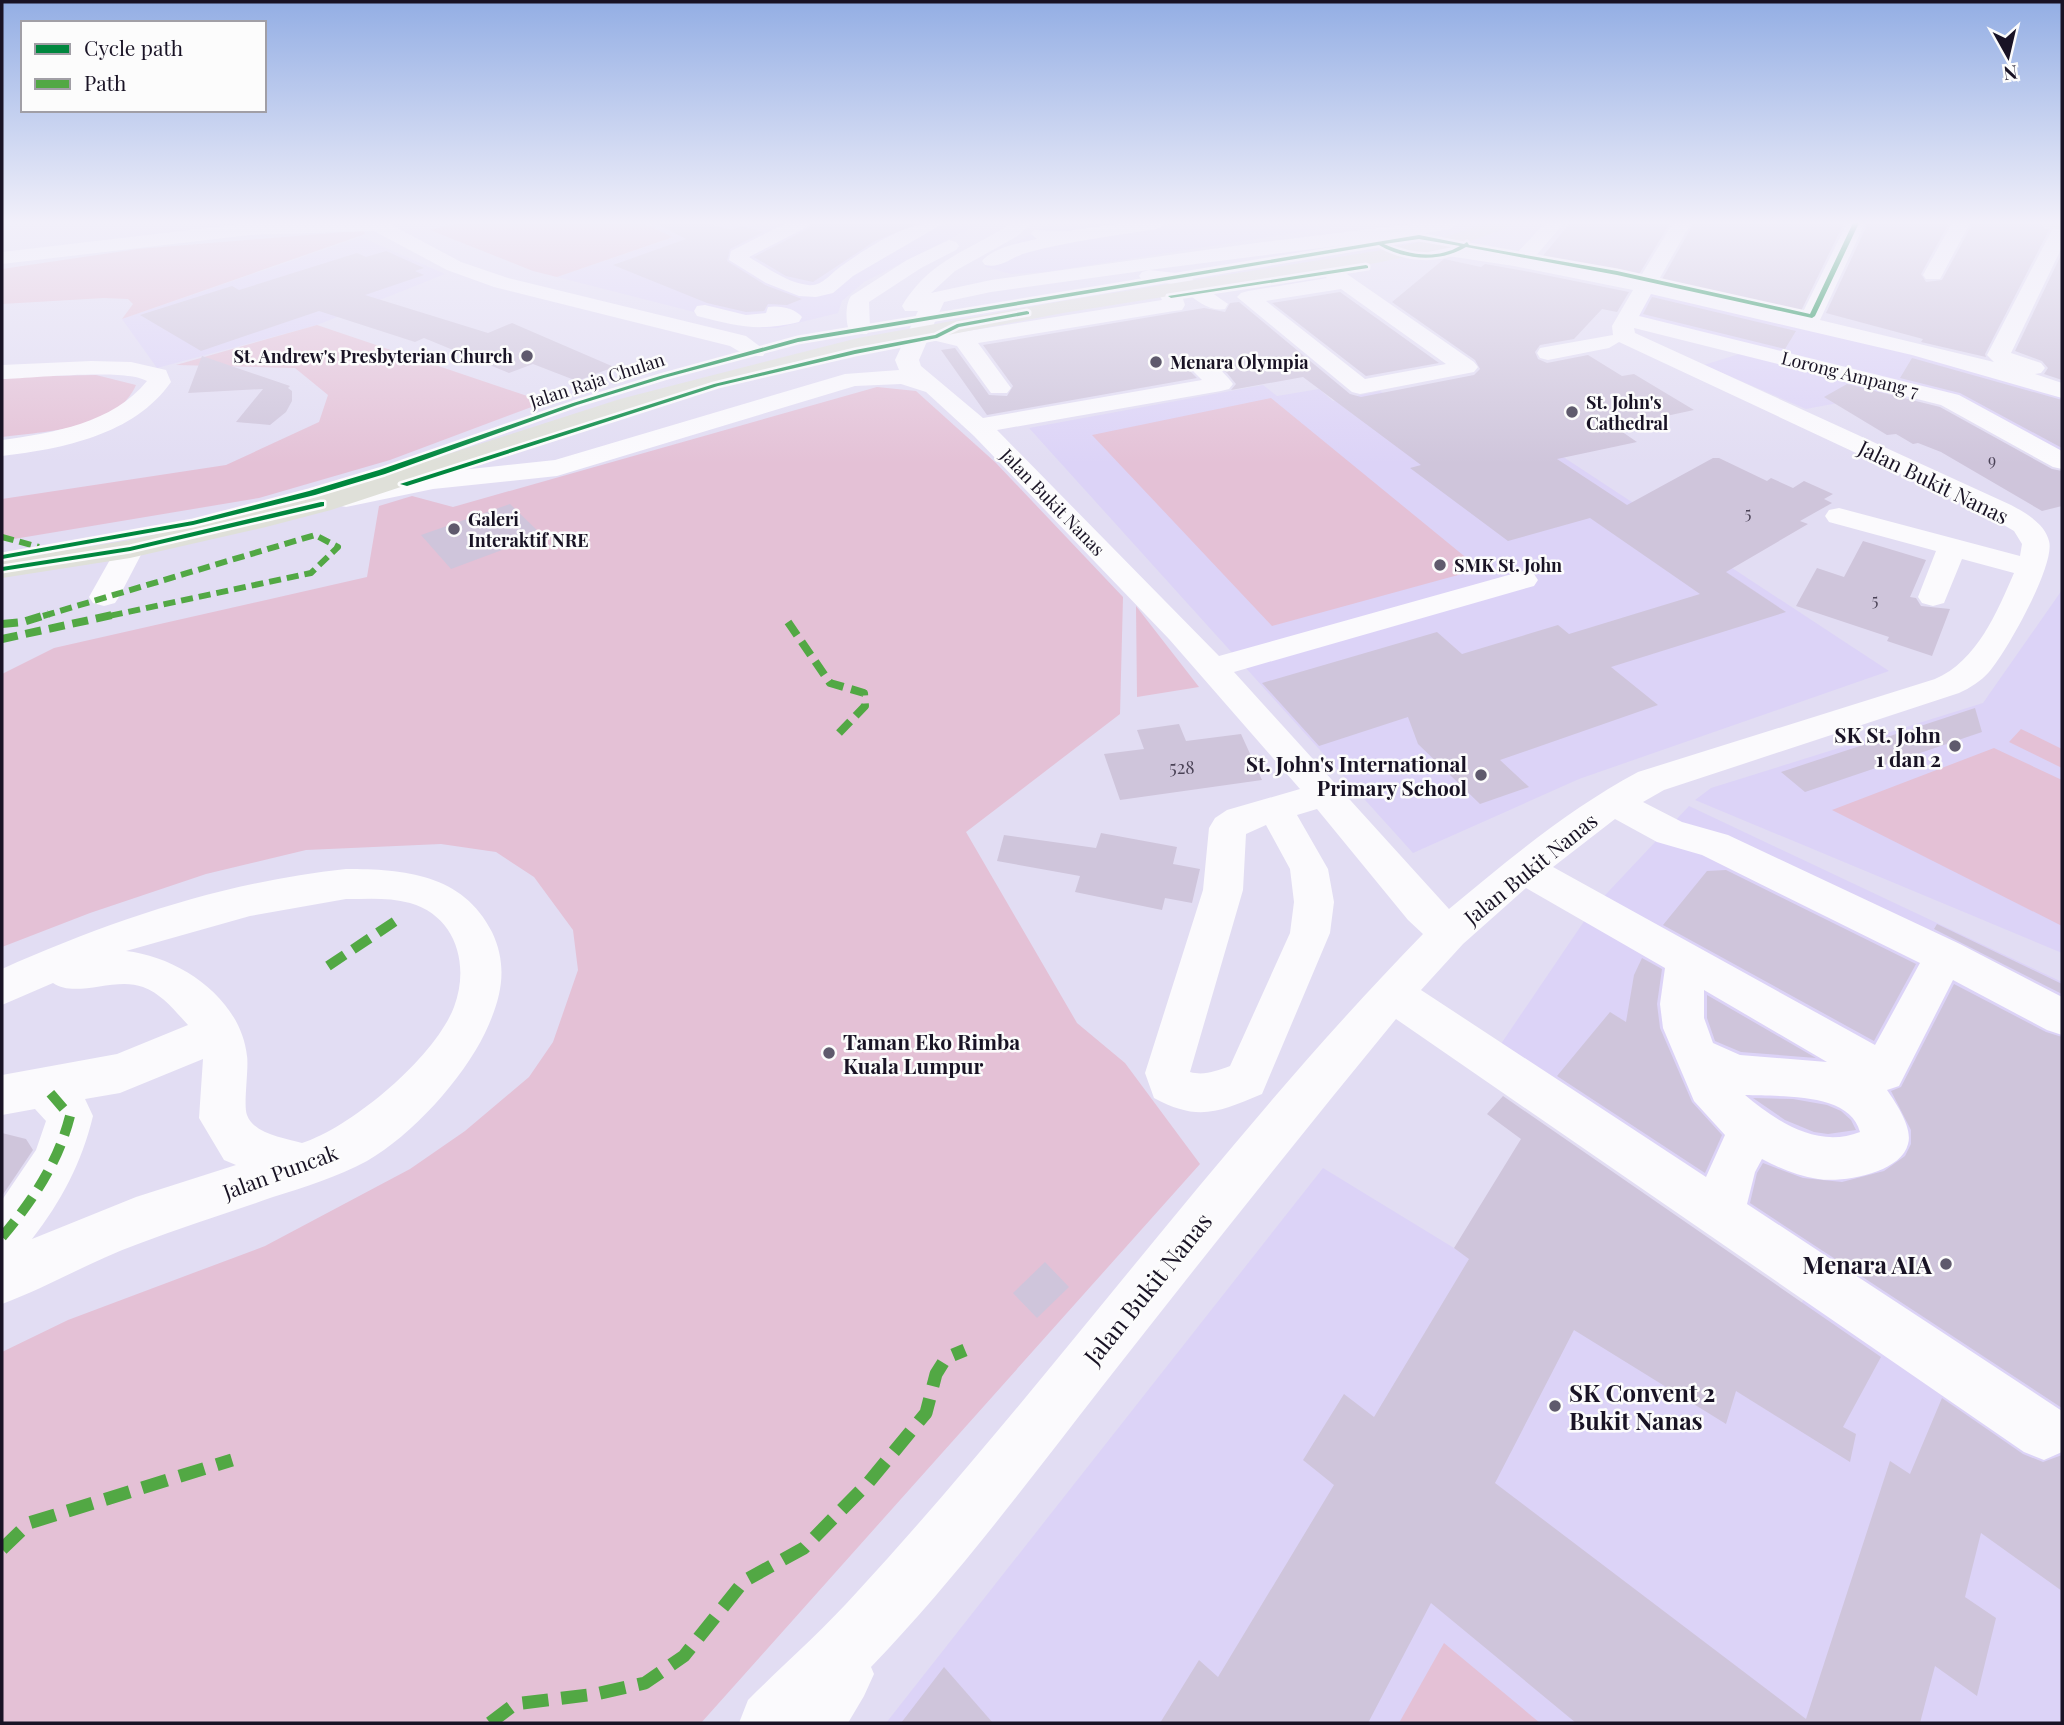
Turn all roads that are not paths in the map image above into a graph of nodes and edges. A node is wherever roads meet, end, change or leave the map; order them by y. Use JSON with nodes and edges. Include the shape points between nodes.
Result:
{"nodes":[{"id":1,"x":579,"y":304,"type":"edge"},
{"id":2,"x":858,"y":304,"type":"edge"},
{"id":3,"x":932,"y":304,"type":"edge"},
{"id":4,"x":955,"y":304,"type":"edge"},
{"id":5,"x":966,"y":304,"type":"edge"},
{"id":6,"x":977,"y":304,"type":"edge"},
{"id":7,"x":1052,"y":304,"type":"edge"},
{"id":8,"x":1141,"y":304,"type":"edge"},
{"id":9,"x":1256,"y":304,"type":"edge"},
{"id":10,"x":1375,"y":304,"type":"edge"},
{"id":11,"x":1636,"y":304,"type":"edge"},
{"id":12,"x":1731,"y":304,"type":"edge"},
{"id":13,"x":1749,"y":304,"type":"edge"},
{"id":14,"x":1818,"y":304,"type":"edge"},
{"id":15,"x":2024,"y":304,"type":"edge"},
{"id":16,"x":930,"y":310,"type":"junction"},
{"id":17,"x":776,"y":312,"type":"dead end"},
{"id":18,"x":1812,"y":316,"type":"junction"},
{"id":19,"x":637,"y":318,"type":"junction"},
{"id":20,"x":737,"y":318,"type":"junction"},
{"id":21,"x":705,"y":334,"type":"junction"},
{"id":22,"x":859,"y":337,"type":"junction"},
{"id":23,"x":962,"y":338,"type":"junction"},
{"id":24,"x":1620,"y":339,"type":"junction"},
{"id":25,"x":1878,"y":339,"type":"junction"},
{"id":26,"x":755,"y":351,"type":"junction"},
{"id":27,"x":1548,"y":353,"type":"dead end"},
{"id":28,"x":2,"y":355,"type":"edge"},
{"id":29,"x":898,"y":359,"type":"junction"},
{"id":30,"x":91,"y":368,"type":"junction"},
{"id":31,"x":1200,"y":368,"type":"dead end"},
{"id":32,"x":2,"y":372,"type":"edge"},
{"id":33,"x":853,"y":379,"type":"junction"},
{"id":34,"x":1170,"y":379,"type":"dead end"},
{"id":35,"x":2055,"y":382,"type":"edge"},
{"id":36,"x":934,"y":387,"type":"junction"},
{"id":37,"x":999,"y":388,"type":"dead end"},
{"id":38,"x":674,"y":391,"type":"junction"},
{"id":39,"x":1961,"y":404,"type":"junction"},
{"id":40,"x":1079,"y":410,"type":"junction"},
{"id":41,"x":559,"y":427,"type":"junction"},
{"id":42,"x":981,"y":429,"type":"junction"},
{"id":43,"x":2,"y":448,"type":"edge"},
{"id":44,"x":2062,"y":461,"type":"edge"},
{"id":45,"x":530,"y":471,"type":"junction"},
{"id":46,"x":321,"y":504,"type":"junction"},
{"id":47,"x":1839,"y":516,"type":"dead end"},
{"id":48,"x":1952,"y":547,"type":"junction"},
{"id":49,"x":130,"y":549,"type":"junction"},
{"id":50,"x":2,"y":557,"type":"edge"},
{"id":51,"x":2029,"y":568,"type":"junction"},
{"id":52,"x":2,"y":569,"type":"edge"},
{"id":53,"x":1523,"y":580,"type":"dead end"},
{"id":54,"x":104,"y":597,"type":"dead end"},
{"id":55,"x":1933,"y":597,"type":"dead end"},
{"id":56,"x":1213,"y":668,"type":"junction"},
{"id":57,"x":1325,"y":794,"type":"junction"},
{"id":58,"x":1622,"y":796,"type":"junction"},
{"id":59,"x":1276,"y":810,"type":"junction"},
{"id":60,"x":1523,"y":869,"type":"junction"},
{"id":61,"x":1449,"y":933,"type":"junction"},
{"id":62,"x":1945,"y":956,"type":"junction"},
{"id":63,"x":1687,"y":960,"type":"junction"},
{"id":64,"x":2,"y":989,"type":"edge"},
{"id":65,"x":1392,"y":993,"type":"junction"},
{"id":66,"x":2062,"y":1017,"type":"edge"},
{"id":67,"x":220,"y":1032,"type":"junction"},
{"id":68,"x":1695,"y":1056,"type":"junction"},
{"id":69,"x":23,"y":1090,"type":"edge"},
{"id":70,"x":1753,"y":1129,"type":"junction"},
{"id":71,"x":303,"y":1166,"type":"junction"},
{"id":72,"x":1720,"y":1214,"type":"junction"},
{"id":73,"x":2,"y":1237,"type":"edge"},
{"id":74,"x":2,"y":1279,"type":"edge"},
{"id":75,"x":2045,"y":1432,"type":"dead end"},
{"id":76,"x":878,"y":1615,"type":"junction"},
{"id":77,"x":771,"y":1723,"type":"edge"},
{"id":78,"x":811,"y":1723,"type":"edge"}],
"edges":[{"from":1,"to":19,"type":"street"},
{"from":2,"to":22,"type":"street"},
{"from":3,"to":16,"type":"street"},
{"from":4,"to":16,"type":"street"},
{"from":5,"to":16,"type":"street"},
{"from":6,"to":16,"type":"main road","name":"Jalan Raja Chulan"},
{"from":7,"to":16,"type":"main road","name":"Jalan Raja Chulan"},
{"from":8,"to":23,"type":"street"},
{"from":9,"to":10,"type":"street","via":[[1360,387],[1466,367]]},
{"from":11,"to":24,"type":"street"},
{"from":12,"to":25,"type":"street"},
{"from":13,"to":18,"type":"street"},
{"from":14,"to":18,"type":"street"},
{"from":15,"to":35,"type":"street","via":[[1998,355]]},
{"from":16,"to":22,"type":"main road","name":"Jalan Raja Chulan"},
{"from":16,"to":23,"type":"street","via":[[941,338]]},
{"from":16,"to":29,"type":"street"},
{"from":17,"to":20,"type":"street","via":[[791,317]]},
{"from":18,"to":25,"type":"street"},
{"from":19,"to":20,"type":"street","via":[[682,304]]},
{"from":19,"to":21,"type":"street"},
{"from":20,"to":21,"type":"street"},
{"from":21,"to":26,"type":"street","via":[[738,341]]},
{"from":22,"to":26,"type":"main road","via":[[796,355]]},
{"from":22,"to":38,"type":"main road","name":"Jalan Raja Chulan"},
{"from":23,"to":37,"type":"street"},
{"from":24,"to":27,"type":"street"},
{"from":24,"to":39,"type":"street","name":"Lorong Ampang 7"},
{"from":24,"to":51,"type":"street","name":"Jalan Bukit Nanas","via":[[2002,512],[2033,537],[2035,552]]},
{"from":25,"to":35,"type":"street"},
{"from":26,"to":38,"type":"main road","via":[[762,358],[751,366]]},
{"from":26,"to":50,"type":"main road","name":"Jalan Raja Chulan","via":[[575,404],[312,493],[193,523]]},
{"from":28,"to":30,"type":"street"},
{"from":29,"to":33,"type":"street"},
{"from":29,"to":36,"type":"street"},
{"from":30,"to":32,"type":"street"},
{"from":30,"to":43,"type":"street","via":[[149,372],[158,375],[159,382],[126,412],[81,432]]},
{"from":31,"to":40,"type":"street","via":[[1221,384]]},
{"from":33,"to":36,"type":"street","name":"Jalan Bukit Nanas","via":[[903,377]]},
{"from":33,"to":45,"type":"street","name":"Jalan Bukit Nanas","via":[[556,468]]},
{"from":34,"to":40,"type":"street","via":[[1068,395]]},
{"from":35,"to":39,"type":"street"},
{"from":36,"to":42,"type":"street","name":"Jalan Bukit Nanas"},
{"from":38,"to":41,"type":"main road","name":"Jalan Raja Chulan"},
{"from":39,"to":44,"type":"street","name":"Lorong Ampang 7"},
{"from":40,"to":42,"type":"street"},
{"from":41,"to":45,"type":"street","via":[[531,457]]},
{"from":41,"to":46,"type":"main road","name":"Jalan Raja Chulan"},
{"from":42,"to":56,"type":"street","name":"Jalan Bukit Nanas"},
{"from":45,"to":46,"type":"street","name":"Jalan Bukit Nanas","via":[[433,481]]},
{"from":46,"to":49,"type":"main road","name":"Jalan Raja Chulan"},
{"from":47,"to":48,"type":"street"},
{"from":48,"to":51,"type":"street"},
{"from":48,"to":55,"type":"street"},
{"from":49,"to":52,"type":"main road","name":"Jalan Raja Chulan"},
{"from":49,"to":54,"type":"street"},
{"from":51,"to":58,"type":"street","name":"Jalan Bukit Nanas","via":[[1981,661],[1961,679],[1651,781]]},
{"from":53,"to":56,"type":"street"},
{"from":56,"to":57,"type":"street","name":"Jalan Bukit Nanas"},
{"from":57,"to":59,"type":"street"},
{"from":57,"to":61,"type":"street","name":"Jalan Bukit Nanas","via":[[1422,909]]},
{"from":58,"to":60,"type":"street","name":"Jalan Bukit Nanas"},
{"from":58,"to":62,"type":"street","via":[[1670,832],[1715,845]]},
{"from":59,"to":59,"type":"street","via":[[1228,828],[1223,890],[1167,1073],[1170,1084],[1182,1092],[1199,1097],[1245,1080],[1310,933],[1314,902],[1309,869]]},
{"from":60,"to":61,"type":"street","name":"Jalan Bukit Nanas"},
{"from":60,"to":63,"type":"street"},
{"from":61,"to":65,"type":"street","name":"Jalan Bukit Nanas"},
{"from":62,"to":63,"type":"street","via":[[1883,1072]]},
{"from":62,"to":66,"type":"street"},
{"from":63,"to":68,"type":"street","via":[[1682,1019]]},
{"from":64,"to":67,"type":"street","via":[[83,970],[131,966],[177,984]]},
{"from":64,"to":71,"type":"street","name":"Jalan Puncak","via":[[130,932],[258,898],[360,885],[434,895],[465,919],[477,940],[482,968],[478,998],[466,1027],[416,1090],[371,1132],[335,1154]]},
{"from":65,"to":72,"type":"street"},
{"from":65,"to":76,"type":"street","name":"Jalan Bukit Nanas"},
{"from":67,"to":69,"type":"street","via":[[120,1073]]},
{"from":67,"to":71,"type":"street","via":[[226,1074],[222,1118],[241,1145]]},
{"from":68,"to":70,"type":"street","via":[[1712,1091]]},
{"from":68,"to":70,"type":"street","via":[[1738,1075],[1814,1079],[1858,1092],[1884,1122],[1886,1142],[1873,1152],[1842,1159],[1811,1156]]},
{"from":69,"to":73,"type":"street","via":[[70,1116],[52,1171]]},
{"from":70,"to":72,"type":"street","via":[[1732,1168]]},
{"from":71,"to":74,"type":"street","name":"Jalan Puncak","via":[[151,1215]]},
{"from":72,"to":75,"type":"street"},
{"from":76,"to":77,"type":"street","name":"Jalan Bukit Nanas"},
{"from":76,"to":78,"type":"street","name":"Jalan Bukit Nanas"}]}
